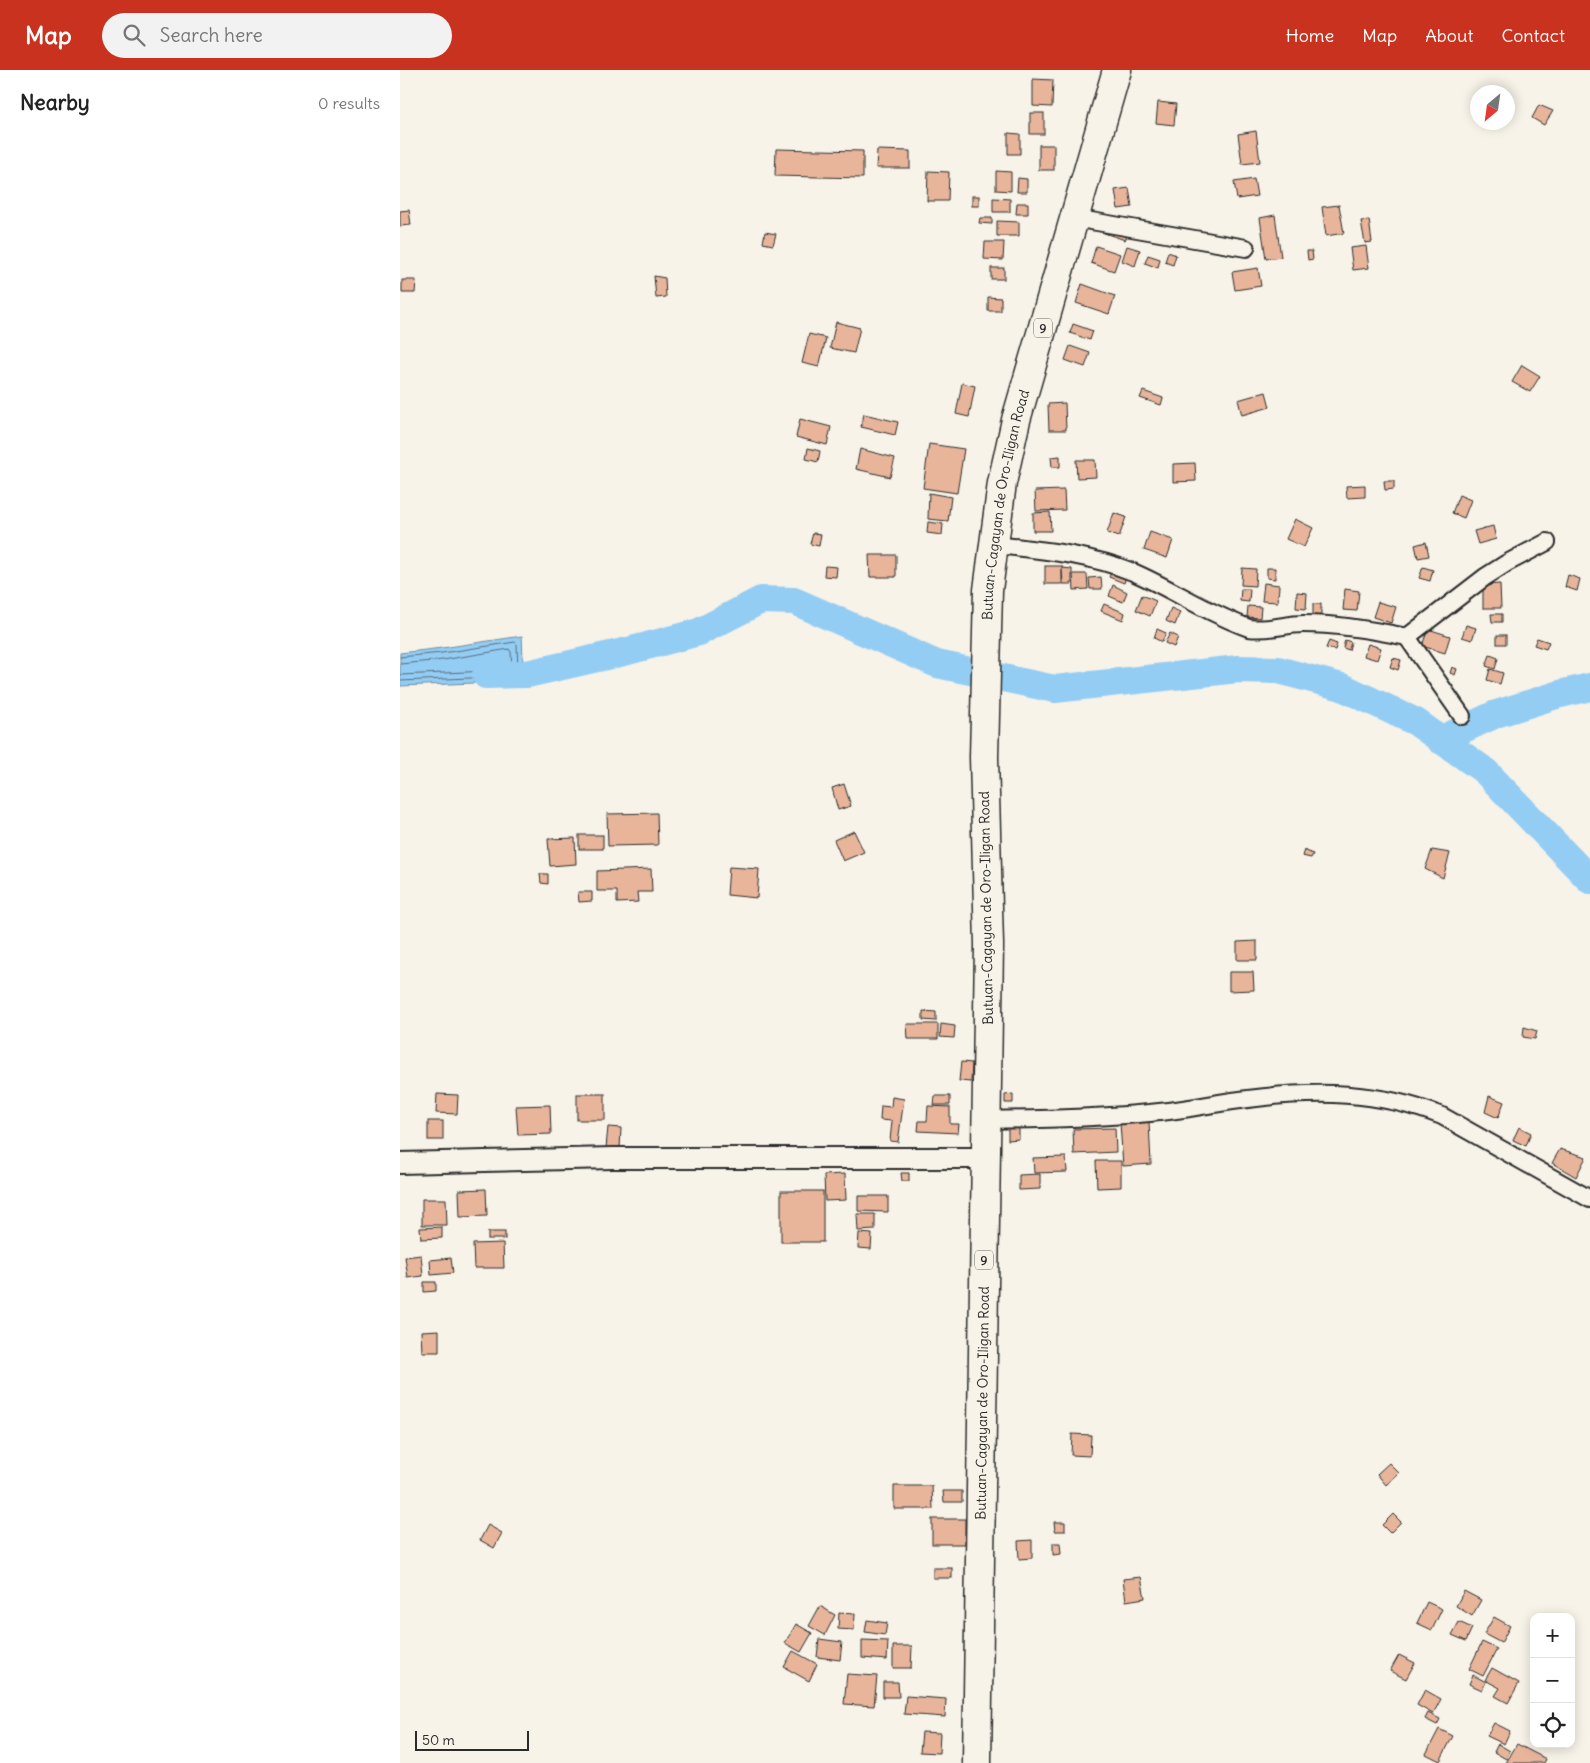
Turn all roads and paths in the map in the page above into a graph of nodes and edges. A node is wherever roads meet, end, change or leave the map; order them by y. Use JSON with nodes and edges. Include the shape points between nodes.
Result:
{"nodes":[{"id":1,"x":1116,"y":70,"type":"edge"},
{"id":2,"x":1074,"y":218,"type":"junction"},
{"id":3,"x":1246,"y":248,"type":"dead end"},
{"id":4,"x":1547,"y":542,"type":"dead end"},
{"id":5,"x":995,"y":545,"type":"junction"},
{"id":6,"x":1407,"y":637,"type":"junction"},
{"id":7,"x":1462,"y":716,"type":"dead end"},
{"id":8,"x":986,"y":1120,"type":"junction"},
{"id":9,"x":986,"y":1158,"type":"junction"},
{"id":10,"x":400,"y":1162,"type":"edge"},
{"id":11,"x":1590,"y":1199,"type":"edge"},
{"id":12,"x":977,"y":1763,"type":"edge"}],
"edges":[{"from":1,"to":2,"type":"highway","name":"Butuan-Cagayan de Oro-Iligan Road","number":"9"},
{"from":2,"to":3,"type":"street"},
{"from":2,"to":5,"type":"highway","name":"Butuan-Cagayan de Oro-Iligan Road","number":"9","via":[[1016,420],[1002,483]]},
{"from":4,"to":6,"type":"street","via":[[1485,577]]},
{"from":5,"to":6,"type":"street","via":[[1050,550],[1106,562],[1249,628],[1260,630],[1316,624]]},
{"from":5,"to":8,"type":"highway","name":"Butuan-Cagayan de Oro-Iligan Road","number":"9","via":[[988,590],[984,757],[989,945]]},
{"from":6,"to":7,"type":"street"},
{"from":8,"to":9,"type":"highway","name":"Butuan-Cagayan de Oro-Iligan Road","number":"9"},
{"from":8,"to":11,"type":"street","via":[[1169,1111],[1292,1094],[1351,1094],[1421,1107],[1442,1116]]},
{"from":9,"to":10,"type":"street","via":[[613,1158]]},
{"from":9,"to":12,"type":"highway","name":"Butuan-Cagayan de Oro-Iligan Road","number":"9"}]}
